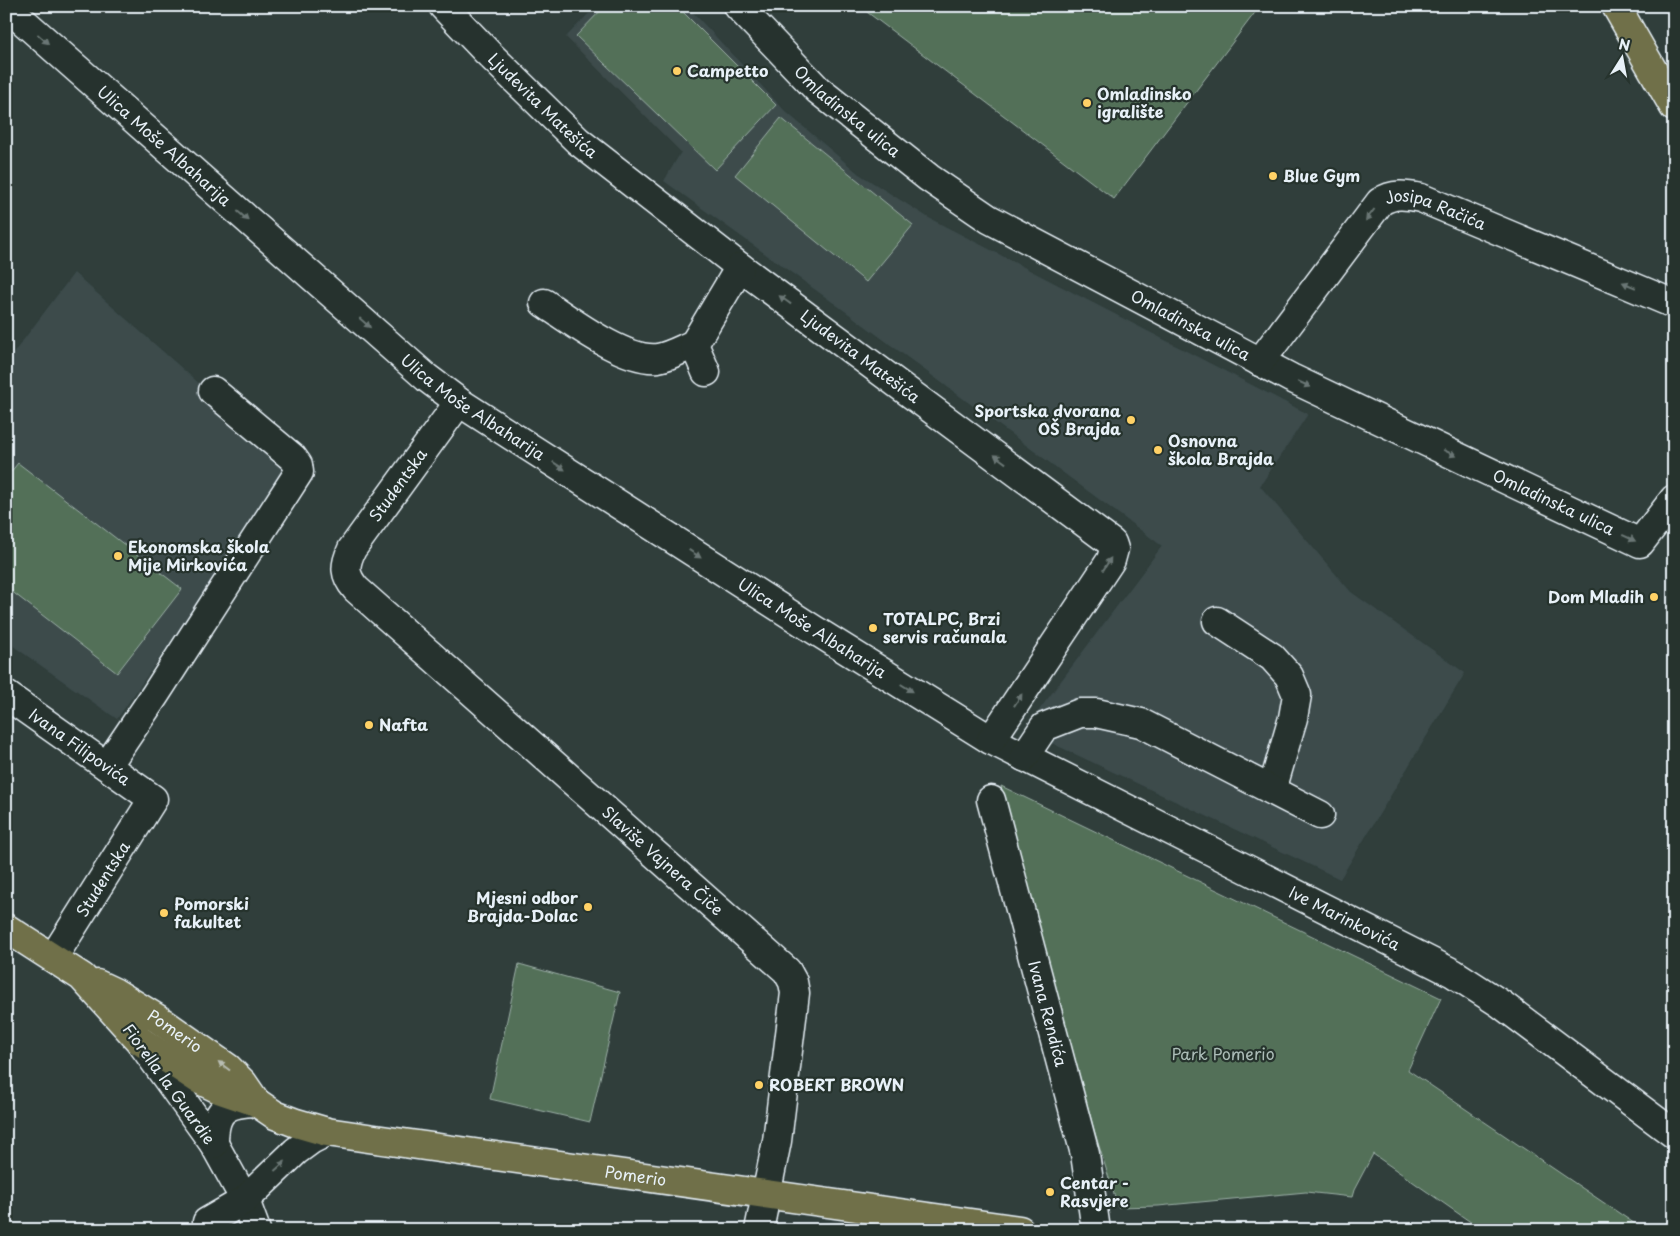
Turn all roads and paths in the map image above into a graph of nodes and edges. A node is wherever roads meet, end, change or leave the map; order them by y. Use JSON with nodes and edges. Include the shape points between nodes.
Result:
{"nodes":[{"id":1,"x":6,"y":6,"type":"edge"},
{"id":2,"x":443,"y":6,"type":"edge"},
{"id":3,"x":738,"y":6,"type":"edge"},
{"id":4,"x":1616,"y":6,"type":"edge"},
{"id":5,"x":1674,"y":107,"type":"edge"},
{"id":6,"x":740,"y":267,"type":"junction"},
{"id":7,"x":544,"y":303,"type":"dead end"},
{"id":8,"x":1674,"y":304,"type":"edge"},
{"id":9,"x":694,"y":344,"type":"junction"},
{"id":10,"x":1260,"y":362,"type":"junction"},
{"id":11,"x":706,"y":372,"type":"dead end"},
{"id":12,"x":213,"y":391,"type":"dead end"},
{"id":13,"x":459,"y":402,"type":"junction"},
{"id":14,"x":1674,"y":499,"type":"edge"},
{"id":15,"x":346,"y":572,"type":"joint"},
{"id":16,"x":1217,"y":621,"type":"dead end"},
{"id":17,"x":6,"y":695,"type":"edge"},
{"id":18,"x":991,"y":740,"type":"junction"},
{"id":19,"x":1024,"y":757,"type":"junction"},
{"id":20,"x":107,"y":766,"type":"junction"},
{"id":21,"x":1272,"y":790,"type":"junction"},
{"id":22,"x":153,"y":799,"type":"joint"},
{"id":23,"x":991,"y":800,"type":"dead end"},
{"id":24,"x":1320,"y":815,"type":"dead end"},
{"id":25,"x":6,"y":928,"type":"edge"},
{"id":26,"x":53,"y":958,"type":"junction"},
{"id":27,"x":82,"y":977,"type":"junction"},
{"id":28,"x":139,"y":1040,"type":"junction"},
{"id":29,"x":256,"y":1102,"type":"junction"},
{"id":30,"x":327,"y":1132,"type":"junction"},
{"id":31,"x":1674,"y":1134,"type":"edge"},
{"id":32,"x":214,"y":1144,"type":"junction"},
{"id":33,"x":767,"y":1193,"type":"junction"},
{"id":34,"x":245,"y":1200,"type":"junction"},
{"id":35,"x":207,"y":1222,"type":"dead end"},
{"id":36,"x":256,"y":1230,"type":"edge"},
{"id":37,"x":759,"y":1230,"type":"edge"},
{"id":38,"x":1020,"y":1230,"type":"edge"},
{"id":39,"x":1096,"y":1230,"type":"edge"}],
"edges":[{"from":1,"to":13,"type":"street","name":"Ulica Moše Albaharija","one_way":true,"via":[[427,378]]},
{"from":2,"to":6,"type":"street","name":"Ljudevita Matešića","via":[[578,141]]},
{"from":3,"to":10,"type":"street","name":"Omladinska ulica","via":[[818,90],[962,202],[989,220]]},
{"from":4,"to":5,"type":"main road"},
{"from":6,"to":9,"type":"street"},
{"from":18,"to":6,"type":"street","name":"Ljudevita Matešića","one_way":true,"via":[[1111,560],[1112,543]]},
{"from":7,"to":9,"type":"street","via":[[601,341],[644,358],[658,358]]},
{"from":8,"to":10,"type":"street","name":"Josipa Račića","one_way":true,"via":[[1421,198],[1397,195],[1380,202]]},
{"from":9,"to":11,"type":"street"},
{"from":10,"to":14,"type":"street","name":"Omladinska ulica","one_way":true,"via":[[1640,543]]},
{"from":12,"to":20,"type":"street","via":[[293,458],[299,472]]},
{"from":13,"to":15,"type":"street","name":"Studentska","via":[[352,549]]},
{"from":13,"to":18,"type":"street","name":"Ulica Moše Albaharija","one_way":true,"via":[[813,630]]},
{"from":15,"to":33,"type":"street","name":"Slaviše Vajnera Čiče","via":[[356,589],[787,971],[795,993],[777,1141]]},
{"from":16,"to":21,"type":"street","via":[[1272,657],[1289,676],[1297,695]]},
{"from":17,"to":20,"type":"street","name":"Ivana Filipovića"},
{"from":18,"to":19,"type":"street","name":"Ive Marinkovića"},
{"from":19,"to":21,"type":"street","via":[[1044,727],[1080,713],[1096,713],[1141,723]]},
{"from":19,"to":31,"type":"street","name":"Ive Marinkovića","via":[[1453,973],[1501,1004]]},
{"from":20,"to":22,"type":"street","name":"Ivana Filipovića"},
{"from":21,"to":24,"type":"street"},
{"from":22,"to":26,"type":"street","name":"Studentska"},
{"from":23,"to":39,"type":"street","name":"Ivana Rendića","via":[[1085,1154]]},
{"from":25,"to":26,"type":"main road","name":"Fiorella la Guardie"},
{"from":26,"to":27,"type":"main road","name":"Fiorella la Guardie"},
{"from":27,"to":28,"type":"main road","name":"Fiorella la Guardie"},
{"from":29,"to":27,"type":"main road","name":"Pomerio","one_way":true,"via":[[228,1068],[137,1006]]},
{"from":28,"to":29,"type":"main road","name":"Pomerio","via":[[198,1079]]},
{"from":28,"to":32,"type":"street","name":"Fiorella la Guardie"},
{"from":29,"to":30,"type":"main road","name":"Pomerio","via":[[275,1115]]},
{"from":29,"to":32,"type":"street","via":[[237,1103],[225,1109],[215,1126]]},
{"from":30,"to":33,"type":"main road","name":"Pomerio"},
{"from":34,"to":30,"type":"street","one_way":true,"via":[[296,1151]]},
{"from":32,"to":34,"type":"street","name":"Fiorella la Guardie"},
{"from":33,"to":37,"type":"street","name":"Slaviše Vajnera Čiče"},
{"from":33,"to":38,"type":"main road","name":"Pomerio"},
{"from":34,"to":35,"type":"street"},
{"from":34,"to":36,"type":"street","name":"Fiorella la Guardie"}]}
